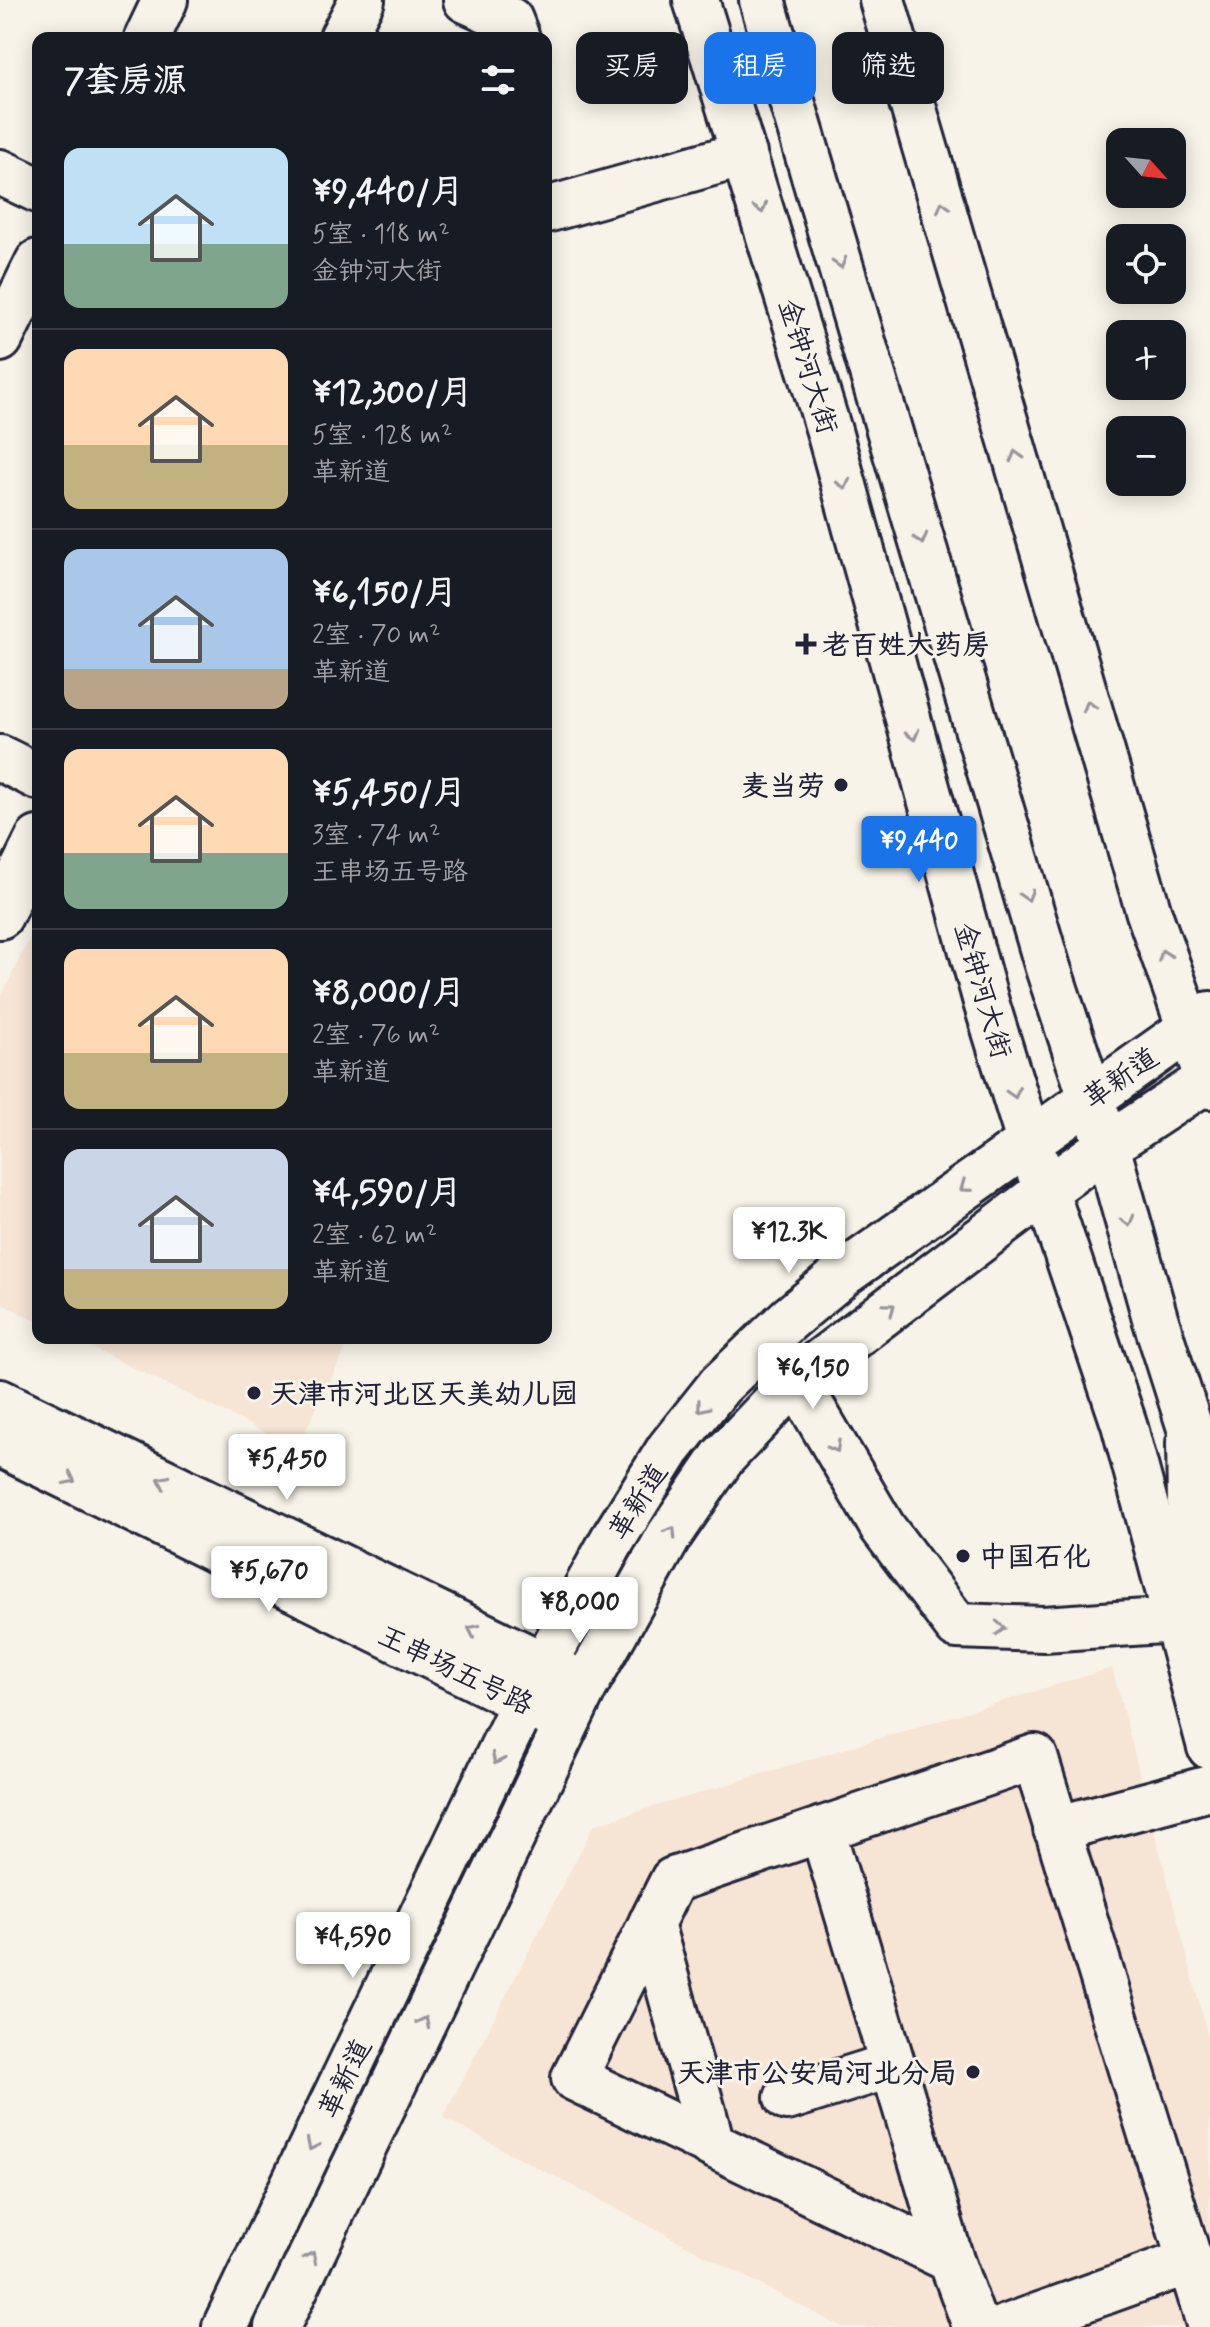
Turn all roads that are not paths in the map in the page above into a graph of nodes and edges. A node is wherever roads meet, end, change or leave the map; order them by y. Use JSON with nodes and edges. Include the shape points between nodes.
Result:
{"nodes":[{"id":1,"x":165,"y":0,"type":"edge"},
{"id":2,"x":362,"y":0,"type":"edge"},
{"id":3,"x":466,"y":0,"type":"edge"},
{"id":4,"x":696,"y":0,"type":"edge"},
{"id":5,"x":762,"y":0,"type":"edge"},
{"id":6,"x":882,"y":0,"type":"edge"},
{"id":7,"x":150,"y":32,"type":"edge"},
{"id":8,"x":345,"y":32,"type":"edge"},
{"id":9,"x":515,"y":32,"type":"edge"},
{"id":10,"x":744,"y":154,"type":"junction"},
{"id":11,"x":0,"y":172,"type":"edge"},
{"id":12,"x":32,"y":187,"type":"edge"},
{"id":13,"x":552,"y":208,"type":"edge"},
{"id":14,"x":32,"y":274,"type":"edge"},
{"id":15,"x":0,"y":339,"type":"edge"},
{"id":16,"x":0,"y":758,"type":"edge"},
{"id":17,"x":32,"y":774,"type":"edge"},
{"id":18,"x":32,"y":851,"type":"edge"},
{"id":19,"x":0,"y":916,"type":"edge"},
{"id":20,"x":1203,"y":1013,"type":"edge"},
{"id":21,"x":1210,"y":1082,"type":"edge"},
{"id":22,"x":1091,"y":1098,"type":"junction"},
{"id":23,"x":1029,"y":1141,"type":"junction"},
{"id":24,"x":1107,"y":1146,"type":"junction"},
{"id":25,"x":1045,"y":1191,"type":"junction"},
{"id":26,"x":796,"y":1380,"type":"junction"},
{"id":27,"x":0,"y":1402,"type":"edge"},
{"id":28,"x":1189,"y":1425,"type":"junction"},
{"id":29,"x":0,"y":1444,"type":"edge"},
{"id":30,"x":1210,"y":1478,"type":"edge"},
{"id":31,"x":1210,"y":1517,"type":"edge"},
{"id":32,"x":1176,"y":1620,"type":"junction"},
{"id":33,"x":1210,"y":1661,"type":"edge"},
{"id":34,"x":544,"y":1664,"type":"junction"},
{"id":35,"x":524,"y":1702,"type":"junction"},
{"id":36,"x":576,"y":1705,"type":"junction"},
{"id":37,"x":1210,"y":1747,"type":"edge"},
{"id":38,"x":1210,"y":1788,"type":"edge"},
{"id":39,"x":822,"y":1829,"type":"junction"},
{"id":40,"x":1056,"y":1829,"type":"junction"},
{"id":41,"x":651,"y":1923,"type":"junction"},
{"id":42,"x":892,"y":2065,"type":"junction"},
{"id":43,"x":787,"y":2098,"type":"dead end"},
{"id":44,"x":712,"y":2144,"type":"junction"},
{"id":45,"x":951,"y":2260,"type":"junction"},
{"id":46,"x":1190,"y":2261,"type":"junction"},
{"id":47,"x":225,"y":2327,"type":"edge"},
{"id":48,"x":277,"y":2327,"type":"edge"},
{"id":49,"x":983,"y":2327,"type":"edge"},
{"id":50,"x":1007,"y":2327,"type":"edge"},
{"id":51,"x":1210,"y":2327,"type":"edge"}],
"edges":[{"from":1,"to":7,"type":"street"},
{"from":2,"to":8,"type":"street"},
{"from":3,"to":9,"type":"street","via":[[510,20]]},
{"from":4,"to":10,"type":"street","name":"金钟河大街"},
{"from":5,"to":22,"type":"street","name":"金钟河大街","one_way":true,"via":[[1012,849]]},
{"from":20,"to":6,"type":"street","one_way":true,"via":[[1149,913]]},
{"from":10,"to":13,"type":"street"},
{"from":10,"to":23,"type":"street","name":"金钟河大街","one_way":true,"via":[[829,431]]},
{"from":11,"to":12,"type":"street"},
{"from":14,"to":15,"type":"street"},
{"from":16,"to":17,"type":"street"},
{"from":18,"to":19,"type":"street"},
{"from":20,"to":21,"type":"street"},
{"from":20,"to":22,"type":"street","name":"革新道"},
{"from":21,"to":24,"type":"street","name":"革新道"},
{"from":22,"to":23,"type":"street","name":"革新道"},
{"from":22,"to":24,"type":"street","name":"金钟河大街"},
{"from":23,"to":25,"type":"street","name":"金钟河大街"},
{"from":23,"to":34,"type":"street","name":"革新道","one_way":true,"via":[[843,1274],[720,1385],[669,1449]]},
{"from":24,"to":25,"type":"street","name":"革新道"},
{"from":24,"to":28,"type":"street","name":"金钟河大街","one_way":true},
{"from":26,"to":25,"type":"street","name":"革新道","one_way":true},
{"from":25,"to":32,"type":"street","name":"金钟河大街","via":[[1124,1424]]},
{"from":26,"to":32,"type":"street","one_way":true,"via":[[883,1528],[957,1626],[1044,1629]]},
{"from":36,"to":26,"type":"street","name":"革新道","one_way":true,"via":[[669,1536],[723,1457]]},
{"from":34,"to":27,"type":"street","name":"王串场五号路","one_way":true},
{"from":28,"to":30,"type":"street","name":"金钟河大街"},
{"from":28,"to":31,"type":"street"},
{"from":28,"to":33,"type":"street","via":[[1190,1502]]},
{"from":29,"to":35,"type":"street","name":"王串场五号路","one_way":true},
{"from":32,"to":37,"type":"street","name":"金钟河大街"},
{"from":34,"to":35,"type":"street","name":"革新道"},
{"from":34,"to":36,"type":"street","name":"王串场五号路"},
{"from":35,"to":36,"type":"street","name":"王串场五号路"},
{"from":35,"to":47,"type":"street","name":"革新道","one_way":true},
{"from":48,"to":36,"type":"street","name":"革新道","one_way":true},
{"from":38,"to":40,"type":"street"},
{"from":39,"to":40,"type":"street","via":[[1035,1757]]},
{"from":39,"to":41,"type":"street","via":[[673,1880]]},
{"from":39,"to":42,"type":"street"},
{"from":40,"to":46,"type":"street"},
{"from":41,"to":44,"type":"street"},
{"from":41,"to":44,"type":"street","via":[[574,2078]]},
{"from":42,"to":43,"type":"street"},
{"from":42,"to":45,"type":"street"},
{"from":44,"to":45,"type":"street"},
{"from":45,"to":49,"type":"street","via":[[974,2323]]},
{"from":46,"to":50,"type":"street"},
{"from":46,"to":51,"type":"street"}]}
